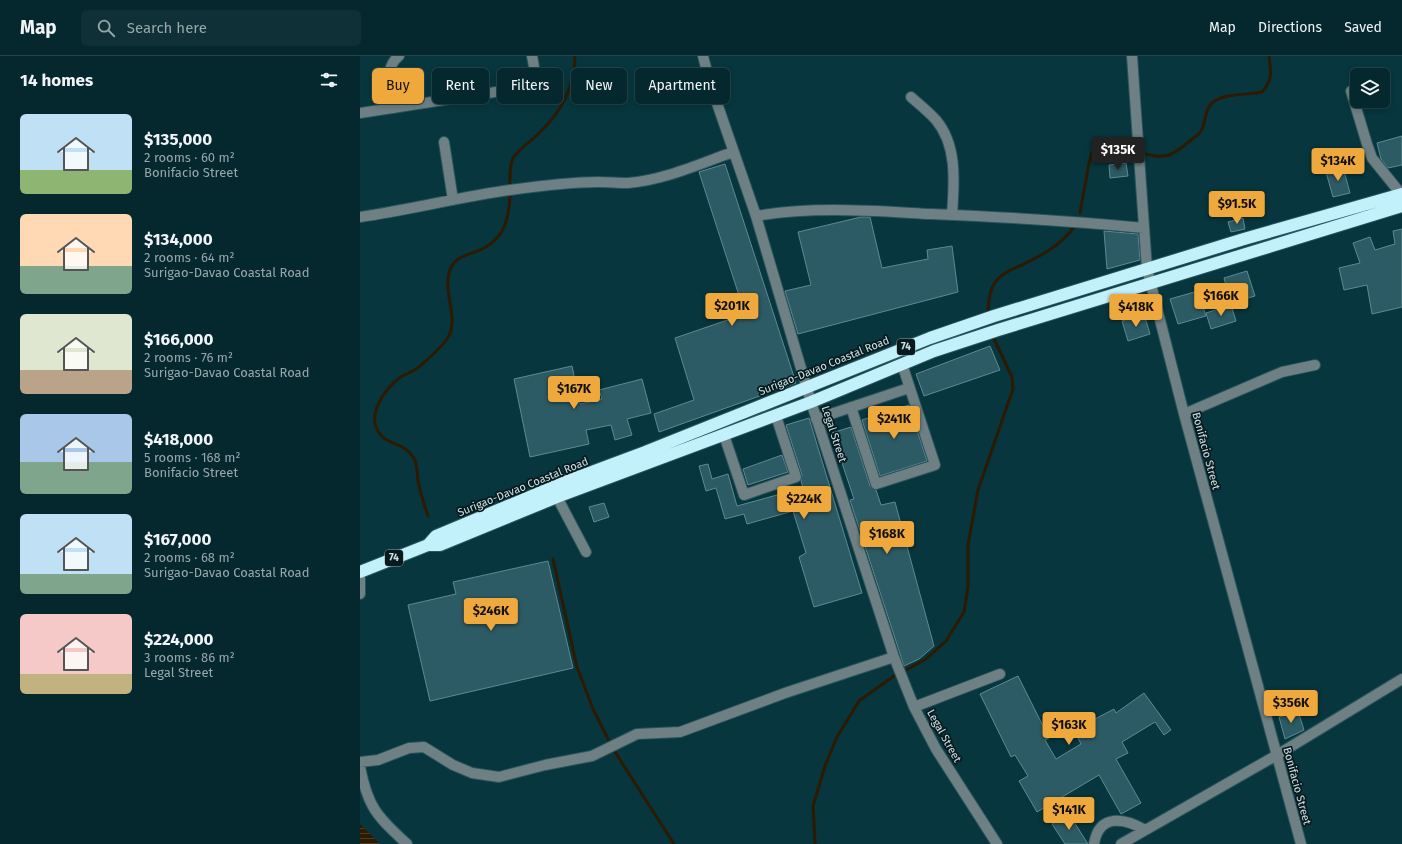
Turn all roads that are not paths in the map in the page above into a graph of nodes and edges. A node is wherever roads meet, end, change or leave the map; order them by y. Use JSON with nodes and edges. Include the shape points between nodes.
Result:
{"nodes":[{"id":1,"x":399,"y":56,"type":"edge"},
{"id":2,"x":532,"y":56,"type":"edge"},
{"id":3,"x":703,"y":56,"type":"edge"},
{"id":4,"x":1132,"y":56,"type":"edge"},
{"id":5,"x":911,"y":97,"type":"dead end"},
{"id":6,"x":394,"y":108,"type":"junction"},
{"id":7,"x":1356,"y":108,"type":"edge"},
{"id":8,"x":360,"y":113,"type":"edge"},
{"id":9,"x":444,"y":142,"type":"dead end"},
{"id":10,"x":733,"y":152,"type":"junction"},
{"id":11,"x":1402,"y":198,"type":"edge"},
{"id":12,"x":453,"y":200,"type":"junction"},
{"id":13,"x":952,"y":215,"type":"junction"},
{"id":14,"x":756,"y":216,"type":"junction"},
{"id":15,"x":360,"y":217,"type":"edge"},
{"id":16,"x":1144,"y":228,"type":"junction"},
{"id":17,"x":1244,"y":239,"type":"junction"},
{"id":18,"x":1248,"y":252,"type":"junction"},
{"id":19,"x":1147,"y":269,"type":"junction"},
{"id":20,"x":1150,"y":283,"type":"junction"},
{"id":21,"x":994,"y":316,"type":"junction"},
{"id":22,"x":998,"y":330,"type":"junction"},
{"id":23,"x":902,"y":364,"type":"junction"},
{"id":24,"x":1315,"y":365,"type":"dead end"},
{"id":25,"x":806,"y":388,"type":"junction"},
{"id":26,"x":909,"y":388,"type":"junction"},
{"id":27,"x":810,"y":402,"type":"junction"},
{"id":28,"x":851,"y":407,"type":"junction"},
{"id":29,"x":1184,"y":414,"type":"junction"},
{"id":30,"x":776,"y":416,"type":"junction"},
{"id":31,"x":816,"y":419,"type":"junction"},
{"id":32,"x":724,"y":435,"type":"junction"},
{"id":33,"x":645,"y":452,"type":"junction"},
{"id":34,"x":649,"y":464,"type":"junction"},
{"id":35,"x":572,"y":486,"type":"junction"},
{"id":36,"x":558,"y":497,"type":"junction"},
{"id":37,"x":428,"y":545,"type":"junction"},
{"id":38,"x":586,"y":552,"type":"dead end"},
{"id":39,"x":360,"y":572,"type":"edge"},
{"id":40,"x":360,"y":594,"type":"edge"},
{"id":41,"x":894,"y":658,"type":"junction"},
{"id":42,"x":1000,"y":674,"type":"dead end"},
{"id":43,"x":1402,"y":679,"type":"edge"},
{"id":44,"x":914,"y":707,"type":"junction"},
{"id":45,"x":1277,"y":755,"type":"junction"},
{"id":46,"x":360,"y":762,"type":"edge"},
{"id":47,"x":360,"y":767,"type":"edge"},
{"id":48,"x":1145,"y":830,"type":"junction"},
{"id":49,"x":407,"y":844,"type":"edge"},
{"id":50,"x":997,"y":844,"type":"edge"},
{"id":51,"x":1094,"y":844,"type":"edge"},
{"id":52,"x":1121,"y":844,"type":"edge"},
{"id":53,"x":1301,"y":844,"type":"edge"}],
"edges":[{"from":1,"to":6,"type":"street","via":[[390,69]]},
{"from":2,"to":6,"type":"street","via":[[535,78],[528,87]]},
{"from":3,"to":10,"type":"street","name":"Legal Street"},
{"from":4,"to":16,"type":"street","name":"Bonifacio Street"},
{"from":5,"to":13,"type":"street","via":[[937,121],[946,138],[953,160]]},
{"from":6,"to":8,"type":"street"},
{"from":7,"to":11,"type":"street","via":[[1372,158]]},
{"from":9,"to":12,"type":"street"},
{"from":10,"to":12,"type":"street","via":[[665,176],[628,183],[559,184]]},
{"from":10,"to":14,"type":"street","name":"Legal Street"},
{"from":11,"to":17,"type":"highway","name":"Surigao-Davao Coastal Road","number":"74"},
{"from":11,"to":18,"type":"highway","name":"Surigao-Davao Coastal Road","number":"74"},
{"from":12,"to":15,"type":"street"},
{"from":13,"to":14,"type":"street","via":[[812,210]]},
{"from":13,"to":16,"type":"street","via":[[1074,221]]},
{"from":14,"to":25,"type":"street","name":"Legal Street"},
{"from":16,"to":19,"type":"street","name":"Bonifacio Street"},
{"from":17,"to":18,"type":"highway"},
{"from":17,"to":19,"type":"highway","name":"Surigao-Davao Coastal Road","number":"74"},
{"from":18,"to":20,"type":"highway","name":"Surigao-Davao Coastal Road","number":"74"},
{"from":19,"to":20,"type":"street","name":"Bonifacio Street"},
{"from":19,"to":21,"type":"highway","name":"Surigao-Davao Coastal Road","number":"74"},
{"from":20,"to":22,"type":"highway","name":"Surigao-Davao Coastal Road","number":"74"},
{"from":20,"to":29,"type":"street","name":"Bonifacio Street"},
{"from":21,"to":22,"type":"highway"},
{"from":21,"to":25,"type":"highway","name":"Surigao-Davao Coastal Road","number":"74","via":[[930,338]]},
{"from":22,"to":23,"type":"highway","name":"Surigao-Davao Coastal Road","number":"74"},
{"from":23,"to":26,"type":"street"},
{"from":23,"to":27,"type":"highway","name":"Surigao-Davao Coastal Road","number":"74"},
{"from":24,"to":29,"type":"street","via":[[1282,372]]},
{"from":25,"to":27,"type":"street","name":"Legal Street"},
{"from":25,"to":33,"type":"highway","name":"Surigao-Davao Coastal Road","number":"74"},
{"from":26,"to":28,"type":"street"},
{"from":26,"to":28,"type":"street","via":[[935,465],[876,484]]},
{"from":27,"to":30,"type":"highway","name":"Surigao-Davao Coastal Road","number":"74"},
{"from":27,"to":31,"type":"street","name":"Legal Street"},
{"from":28,"to":31,"type":"street"},
{"from":29,"to":45,"type":"street","name":"Bonifacio Street"},
{"from":30,"to":32,"type":"highway","name":"Surigao-Davao Coastal Road","number":"74"},
{"from":30,"to":32,"type":"street","via":[[796,477],[744,495]]},
{"from":31,"to":41,"type":"street","name":"Legal Street"},
{"from":32,"to":34,"type":"highway","name":"Surigao-Davao Coastal Road","number":"74"},
{"from":33,"to":34,"type":"highway"},
{"from":33,"to":35,"type":"highway","name":"Surigao-Davao Coastal Road","number":"74"},
{"from":34,"to":35,"type":"highway","name":"Surigao-Davao Coastal Road","number":"74"},
{"from":35,"to":36,"type":"highway","name":"Surigao-Davao Coastal Road","number":"74"},
{"from":35,"to":37,"type":"highway","name":"Surigao-Davao Coastal Road","number":"74","via":[[436,536]]},
{"from":36,"to":37,"type":"highway","name":"Surigao-Davao Coastal Road","number":"74","via":[[440,545]]},
{"from":36,"to":38,"type":"street"},
{"from":37,"to":39,"type":"highway","name":"Surigao-Davao Coastal Road","number":"74"},
{"from":39,"to":40,"type":"street"},
{"from":41,"to":44,"type":"street","name":"Legal Street"},
{"from":41,"to":46,"type":"street","via":[[785,693],[680,732],[637,734],[592,756],[499,777],[472,773],[453,765],[424,747],[409,748],[378,760]]},
{"from":42,"to":44,"type":"street"},
{"from":43,"to":45,"type":"street"},
{"from":44,"to":50,"type":"street","name":"Legal Street","via":[[936,749]]},
{"from":45,"to":48,"type":"street"},
{"from":45,"to":53,"type":"street","name":"Bonifacio Street"},
{"from":47,"to":49,"type":"street","via":[[370,805]]},
{"from":48,"to":51,"type":"street","via":[[1129,821],[1112,822],[1102,828]]},
{"from":48,"to":52,"type":"street"}]}
